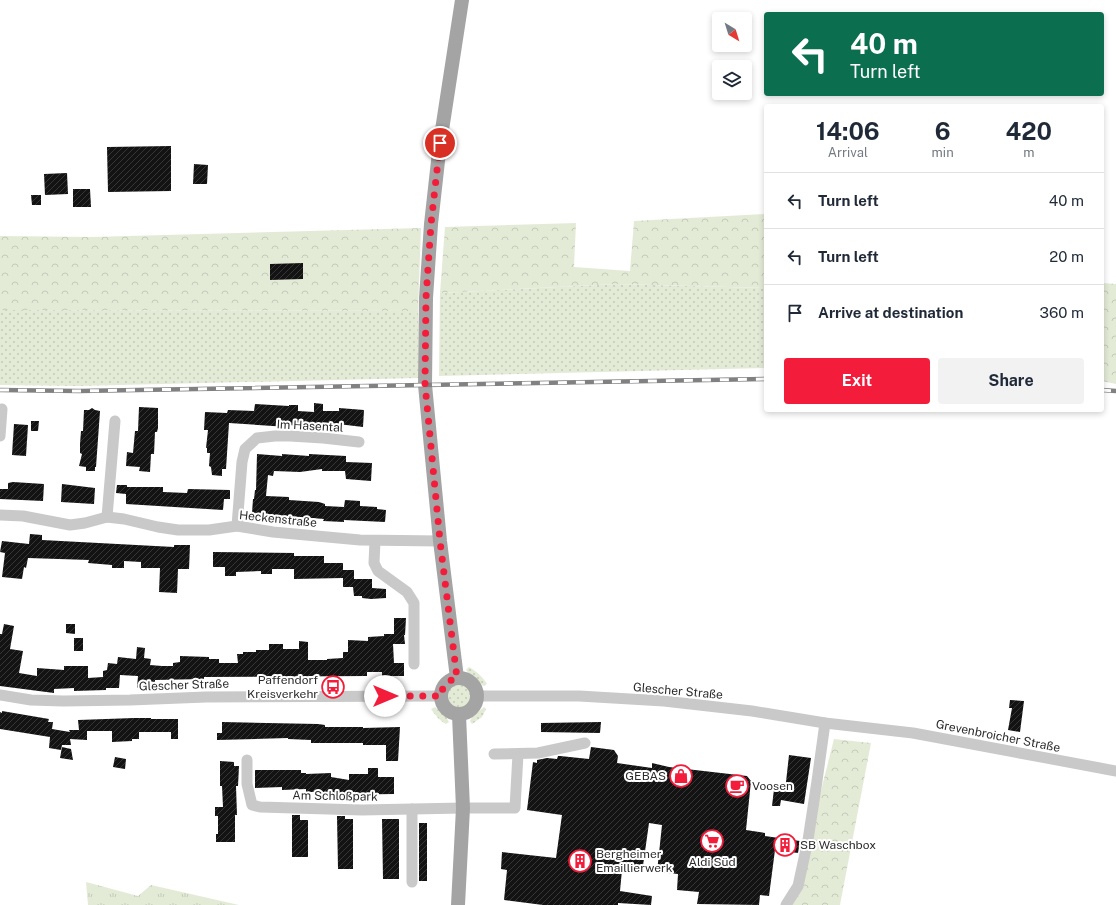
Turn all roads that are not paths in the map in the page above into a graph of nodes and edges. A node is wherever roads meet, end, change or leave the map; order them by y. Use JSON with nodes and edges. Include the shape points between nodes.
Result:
{"nodes":[{"id":1,"x":462,"y":0,"type":"edge"},
{"id":2,"x":2,"y":409,"type":"dead end"},
{"id":3,"x":115,"y":421,"type":"dead end"},
{"id":4,"x":0,"y":436,"type":"edge"},
{"id":5,"x":358,"y":442,"type":"dead end"},
{"id":6,"x":0,"y":515,"type":"edge"},
{"id":7,"x":107,"y":517,"type":"junction"},
{"id":8,"x":237,"y":526,"type":"junction"},
{"id":9,"x":375,"y":541,"type":"junction"},
{"id":10,"x":440,"y":541,"type":"junction"},
{"id":11,"x":414,"y":664,"type":"dead end"},
{"id":12,"x":457,"y":678,"type":"junction"},
{"id":13,"x":0,"y":695,"type":"edge"},
{"id":14,"x":441,"y":696,"type":"junction"},
{"id":15,"x":477,"y":696,"type":"junction"},
{"id":16,"x":459,"y":715,"type":"junction"},
{"id":17,"x":824,"y":723,"type":"junction"},
{"id":18,"x":874,"y":729,"type":"joint"},
{"id":19,"x":585,"y":743,"type":"dead end"},
{"id":20,"x":494,"y":754,"type":"dead end"},
{"id":21,"x":518,"y":754,"type":"junction"},
{"id":22,"x":247,"y":760,"type":"dead end"},
{"id":23,"x":1116,"y":771,"type":"edge"},
{"id":24,"x":463,"y":808,"type":"junction"},
{"id":25,"x":412,"y":809,"type":"junction"},
{"id":26,"x":412,"y":882,"type":"dead end"},
{"id":27,"x":458,"y":905,"type":"edge"},
{"id":28,"x":786,"y":905,"type":"edge"}],
"edges":[{"from":1,"to":10,"type":"main road","via":[[440,143],[426,298],[425,384]]},
{"from":2,"to":4,"type":"street"},
{"from":3,"to":7,"type":"street"},
{"from":5,"to":8,"type":"street","name":"Im Hasental","via":[[290,436],[257,438],[245,449],[242,462]]},
{"from":6,"to":7,"type":"street","name":"Heckenstraße","via":[[23,516],[70,525]]},
{"from":7,"to":8,"type":"street","name":"Heckenstraße","via":[[178,530],[209,530]]},
{"from":8,"to":9,"type":"street","name":"Heckenstraße","via":[[272,532]]},
{"from":9,"to":10,"type":"street","name":"Heckenstraße"},
{"from":9,"to":11,"type":"street","via":[[374,563],[378,571],[407,592],[414,603]]},
{"from":10,"to":12,"type":"main road"},
{"from":12,"to":14,"type":"main road","via":[[445,684]]},
{"from":12,"to":15,"type":"main road","via":[[472,683]]},
{"from":13,"to":14,"type":"street","name":"Glescher Straße","via":[[63,702],[206,696]]},
{"from":14,"to":16,"type":"main road","via":[[448,712]]},
{"from":15,"to":16,"type":"main road","via":[[476,705],[472,710]]},
{"from":15,"to":17,"type":"street","name":"Glescher Straße","via":[[579,696],[664,701],[752,711]]},
{"from":16,"to":24,"type":"main road"},
{"from":17,"to":18,"type":"street","name":"Glescher Straße"},
{"from":17,"to":28,"type":"street","via":[[808,840],[798,886]]},
{"from":18,"to":23,"type":"street","name":"Grevenbroicher Straße","via":[[914,733]]},
{"from":19,"to":21,"type":"street","via":[[538,753]]},
{"from":20,"to":21,"type":"street"},
{"from":21,"to":24,"type":"street","name":"Am Schloßpark","via":[[515,808]]},
{"from":22,"to":25,"type":"street","name":"Am Schloßpark","via":[[247,784],[252,805],[362,810]]},
{"from":24,"to":25,"type":"street","name":"Am Schloßpark"},
{"from":24,"to":27,"type":"main road"},
{"from":25,"to":26,"type":"street"}]}
